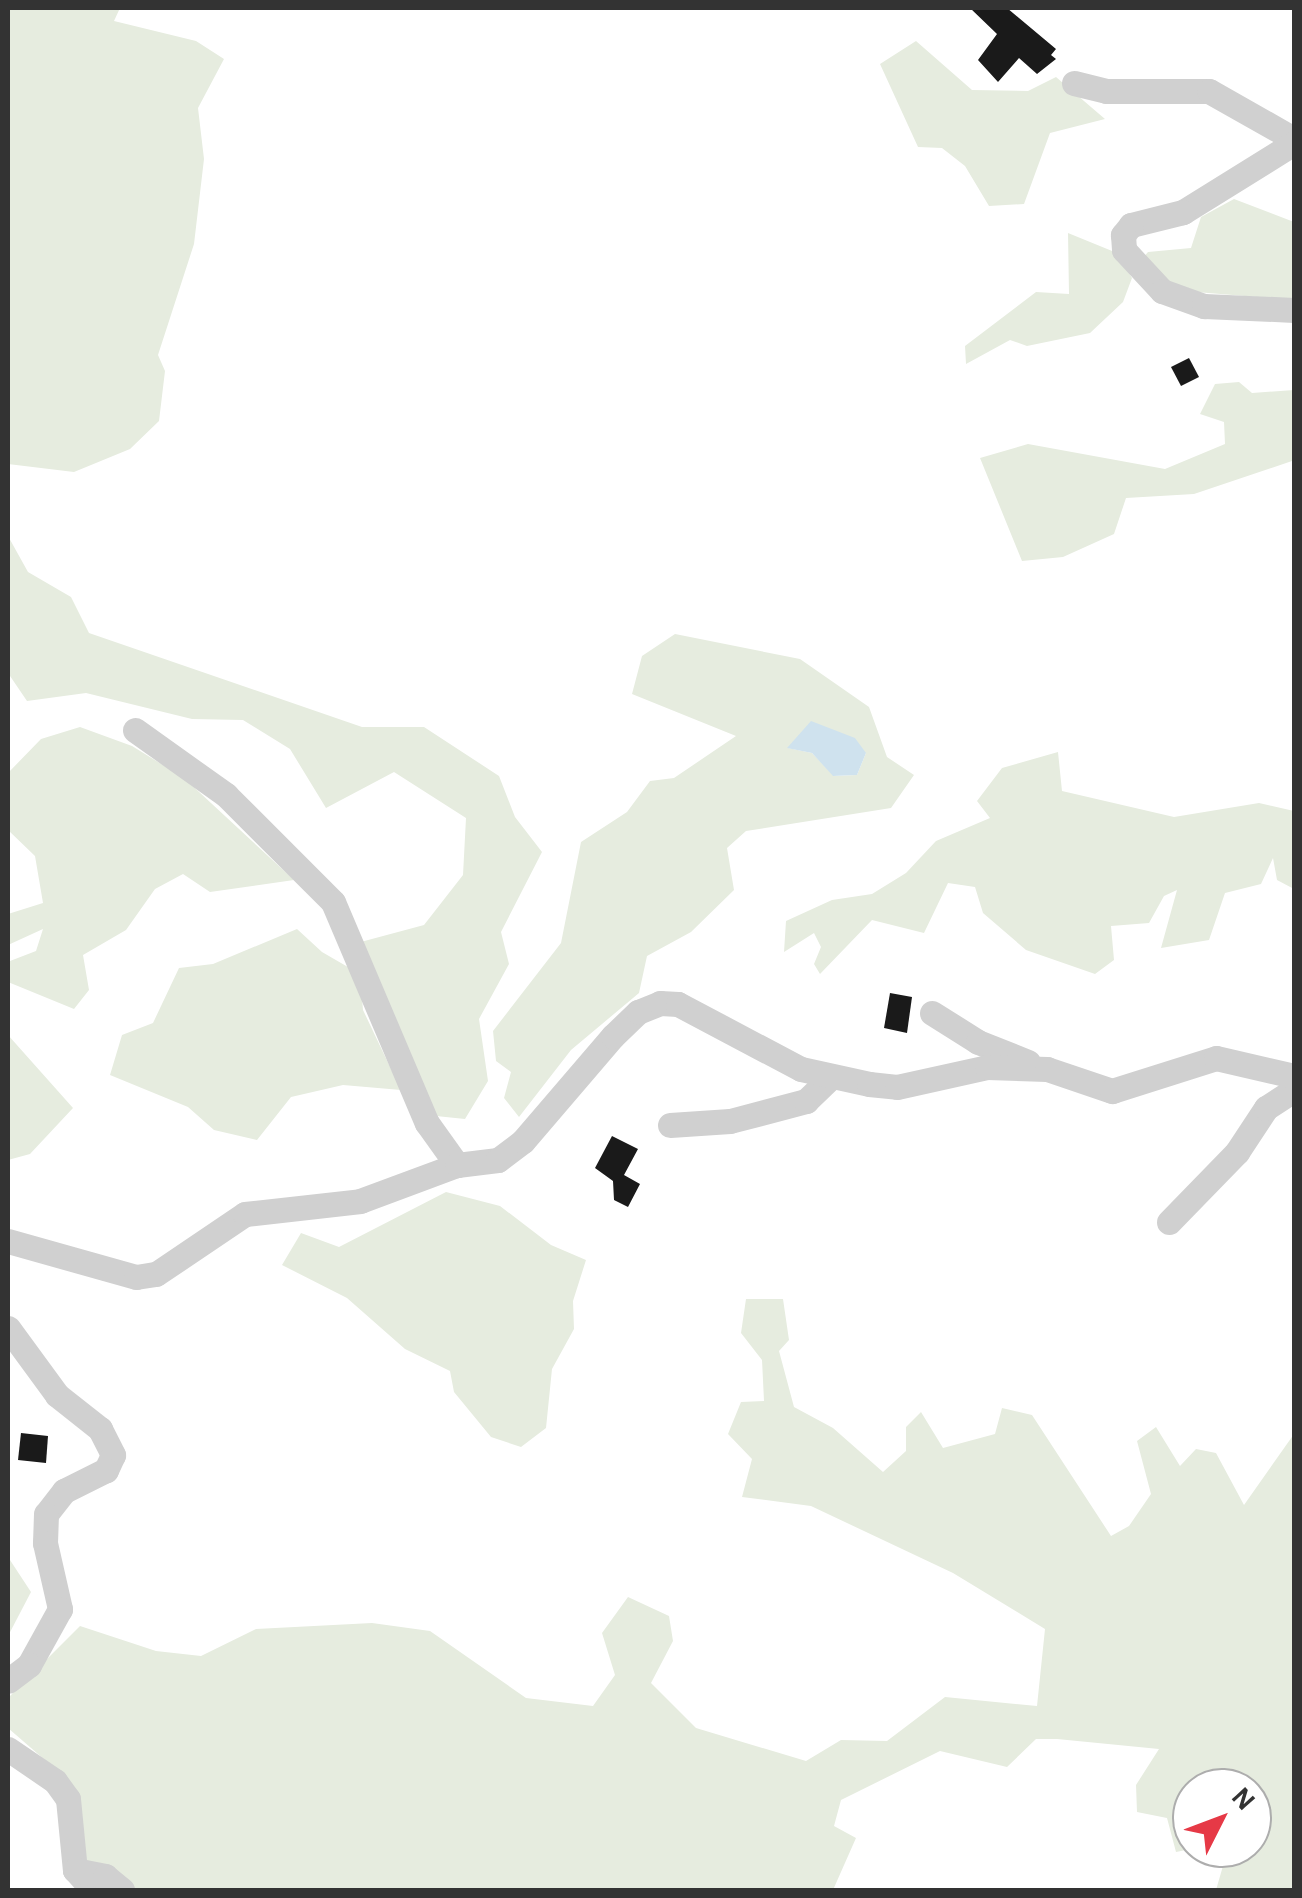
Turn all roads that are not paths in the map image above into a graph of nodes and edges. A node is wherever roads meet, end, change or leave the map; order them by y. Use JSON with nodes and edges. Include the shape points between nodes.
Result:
{"nodes":[{"id":1,"x":1074,"y":83,"type":"dead end"},
{"id":2,"x":1294,"y":141,"type":"edge"},
{"id":3,"x":1294,"y":310,"type":"edge"},
{"id":4,"x":135,"y":730,"type":"dead end"},
{"id":5,"x":932,"y":1013,"type":"dead end"},
{"id":6,"x":1047,"y":1069,"type":"junction"},
{"id":7,"x":1294,"y":1076,"type":"edge"},
{"id":8,"x":831,"y":1077,"type":"junction"},
{"id":9,"x":1294,"y":1090,"type":"edge"},
{"id":10,"x":670,"y":1125,"type":"dead end"},
{"id":11,"x":457,"y":1165,"type":"junction"},
{"id":12,"x":1169,"y":1222,"type":"dead end"},
{"id":13,"x":8,"y":1241,"type":"edge"},
{"id":14,"x":8,"y":1328,"type":"edge"},
{"id":15,"x":8,"y":1681,"type":"edge"},
{"id":16,"x":8,"y":1749,"type":"edge"},
{"id":17,"x":75,"y":1870,"type":"junction"},
{"id":18,"x":92,"y":1890,"type":"edge"},
{"id":19,"x":122,"y":1890,"type":"edge"}],
"edges":[{"from":1,"to":2,"type":"street","via":[[1106,91],[1209,91]]},
{"from":2,"to":3,"type":"street","via":[[1182,212],[1132,226],[1123,235],[1124,250],[1162,291],[1204,306]]},
{"from":4,"to":11,"type":"street","via":[[226,795],[334,902],[427,1123]]},
{"from":5,"to":6,"type":"street","via":[[978,1042]]},
{"from":6,"to":7,"type":"street","via":[[1112,1090],[1216,1058]]},
{"from":6,"to":8,"type":"street","via":[[988,1067],[897,1087]]},
{"from":8,"to":10,"type":"street","via":[[806,1100],[730,1121]]},
{"from":8,"to":11,"type":"street","via":[[801,1070],[678,1004],[660,1002],[613,1036],[523,1142],[498,1160]]},
{"from":9,"to":12,"type":"street","via":[[1266,1108],[1237,1152]]},
{"from":11,"to":13,"type":"street","via":[[360,1201],[245,1214],[156,1274],[136,1278]]},
{"from":14,"to":15,"type":"street","via":[[58,1394],[100,1429],[113,1455],[106,1470],[64,1490],[46,1514],[45,1543],[60,1610],[29,1665]]},
{"from":16,"to":17,"type":"street","via":[[56,1781],[68,1799]]},
{"from":17,"to":18,"type":"street"},
{"from":17,"to":19,"type":"street","via":[[105,1876]]}]}
